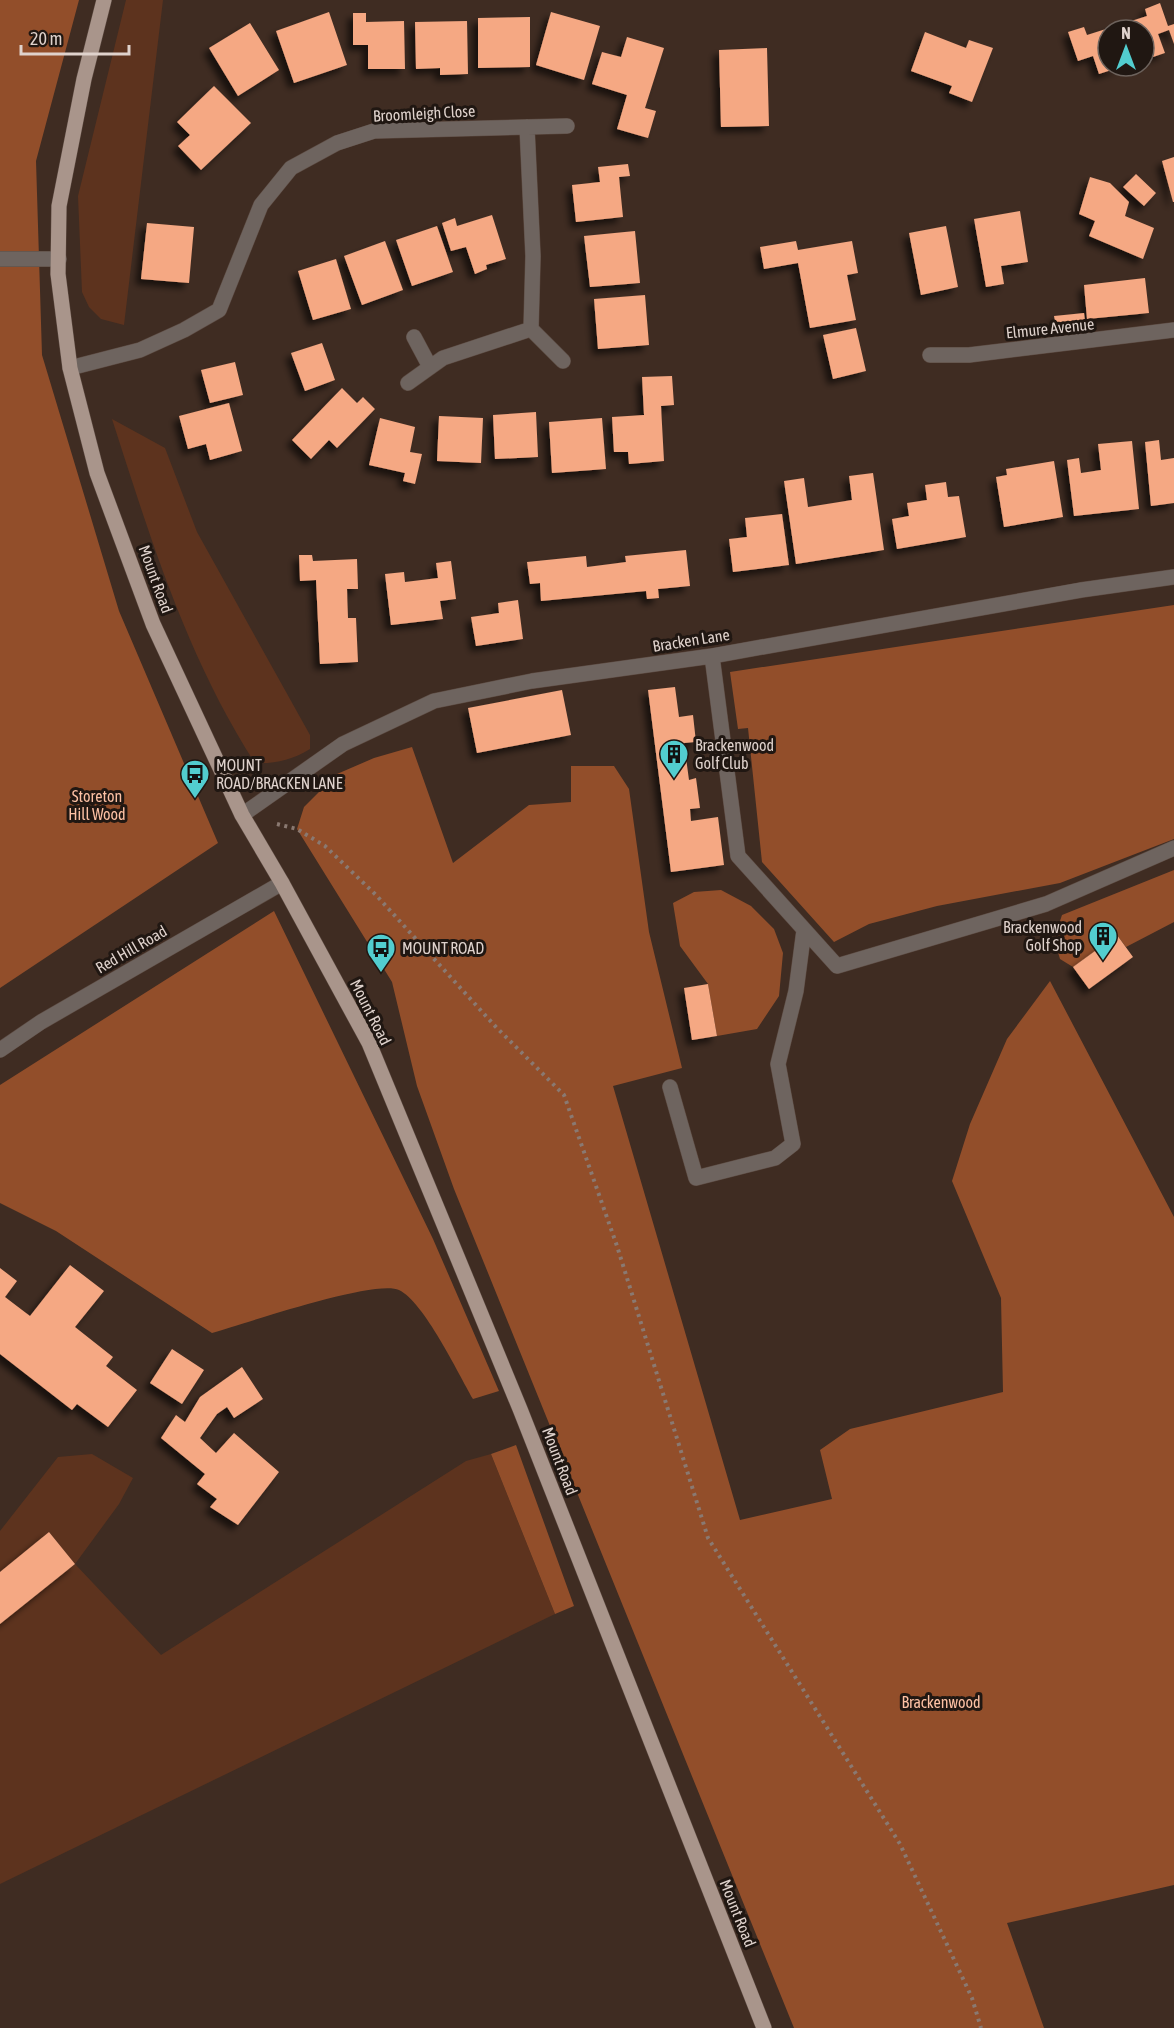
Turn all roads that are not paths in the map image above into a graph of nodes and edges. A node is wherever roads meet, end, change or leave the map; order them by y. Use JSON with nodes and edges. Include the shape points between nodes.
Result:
{"nodes":[{"id":1,"x":104,"y":0,"type":"edge"},
{"id":2,"x":567,"y":126,"type":"dead end"},
{"id":3,"x":527,"y":127,"type":"junction"},
{"id":4,"x":0,"y":259,"type":"edge"},
{"id":5,"x":58,"y":259,"type":"junction"},
{"id":6,"x":531,"y":329,"type":"junction"},
{"id":7,"x":1174,"y":330,"type":"edge"},
{"id":8,"x":414,"y":337,"type":"dead end"},
{"id":9,"x":930,"y":355,"type":"dead end"},
{"id":10,"x":563,"y":361,"type":"dead end"},
{"id":11,"x":430,"y":367,"type":"junction"},
{"id":12,"x":70,"y":368,"type":"junction"},
{"id":13,"x":408,"y":383,"type":"dead end"},
{"id":14,"x":1174,"y":577,"type":"edge"},
{"id":15,"x":712,"y":656,"type":"junction"},
{"id":16,"x":242,"y":815,"type":"junction"},
{"id":17,"x":1174,"y":848,"type":"edge"},
{"id":18,"x":282,"y":883,"type":"junction"},
{"id":19,"x":804,"y":930,"type":"junction"},
{"id":20,"x":0,"y":1050,"type":"edge"},
{"id":21,"x":670,"y":1087,"type":"dead end"},
{"id":22,"x":764,"y":2028,"type":"edge"}],
"edges":[{"from":1,"to":5,"type":"main road","name":"Mount Road","via":[[59,206]]},
{"from":2,"to":3,"type":"street","name":"Broomleigh Close"},
{"from":3,"to":6,"type":"street","via":[[533,256]]},
{"from":3,"to":12,"type":"street","name":"Broomleigh Close","via":[[374,131],[337,143],[291,168],[261,204],[219,310],[140,350]]},
{"from":4,"to":5,"type":"street"},
{"from":5,"to":12,"type":"main road","name":"Mount Road"},
{"from":6,"to":10,"type":"street"},
{"from":6,"to":11,"type":"street","via":[[443,358]]},
{"from":7,"to":9,"type":"street","name":"Elmure Avenue","via":[[969,355]]},
{"from":8,"to":11,"type":"street"},
{"from":11,"to":13,"type":"street"},
{"from":12,"to":16,"type":"main road","name":"Mount Road","via":[[97,473],[153,624]]},
{"from":14,"to":15,"type":"street","name":"Bracken Lane"},
{"from":15,"to":16,"type":"street","name":"Bracken Lane","via":[[532,681],[434,701],[343,744]]},
{"from":15,"to":19,"type":"street","via":[[738,856]]},
{"from":16,"to":18,"type":"main road","name":"Mount Road"},
{"from":17,"to":19,"type":"street","via":[[1046,904],[837,966]]},
{"from":18,"to":20,"type":"street","name":"Red Hill Road","via":[[41,1022]]},
{"from":18,"to":22,"type":"main road","name":"Mount Road","via":[[373,1053],[520,1409]]},
{"from":19,"to":21,"type":"street","via":[[796,991],[778,1064],[793,1144],[775,1158],[696,1178]]}]}
